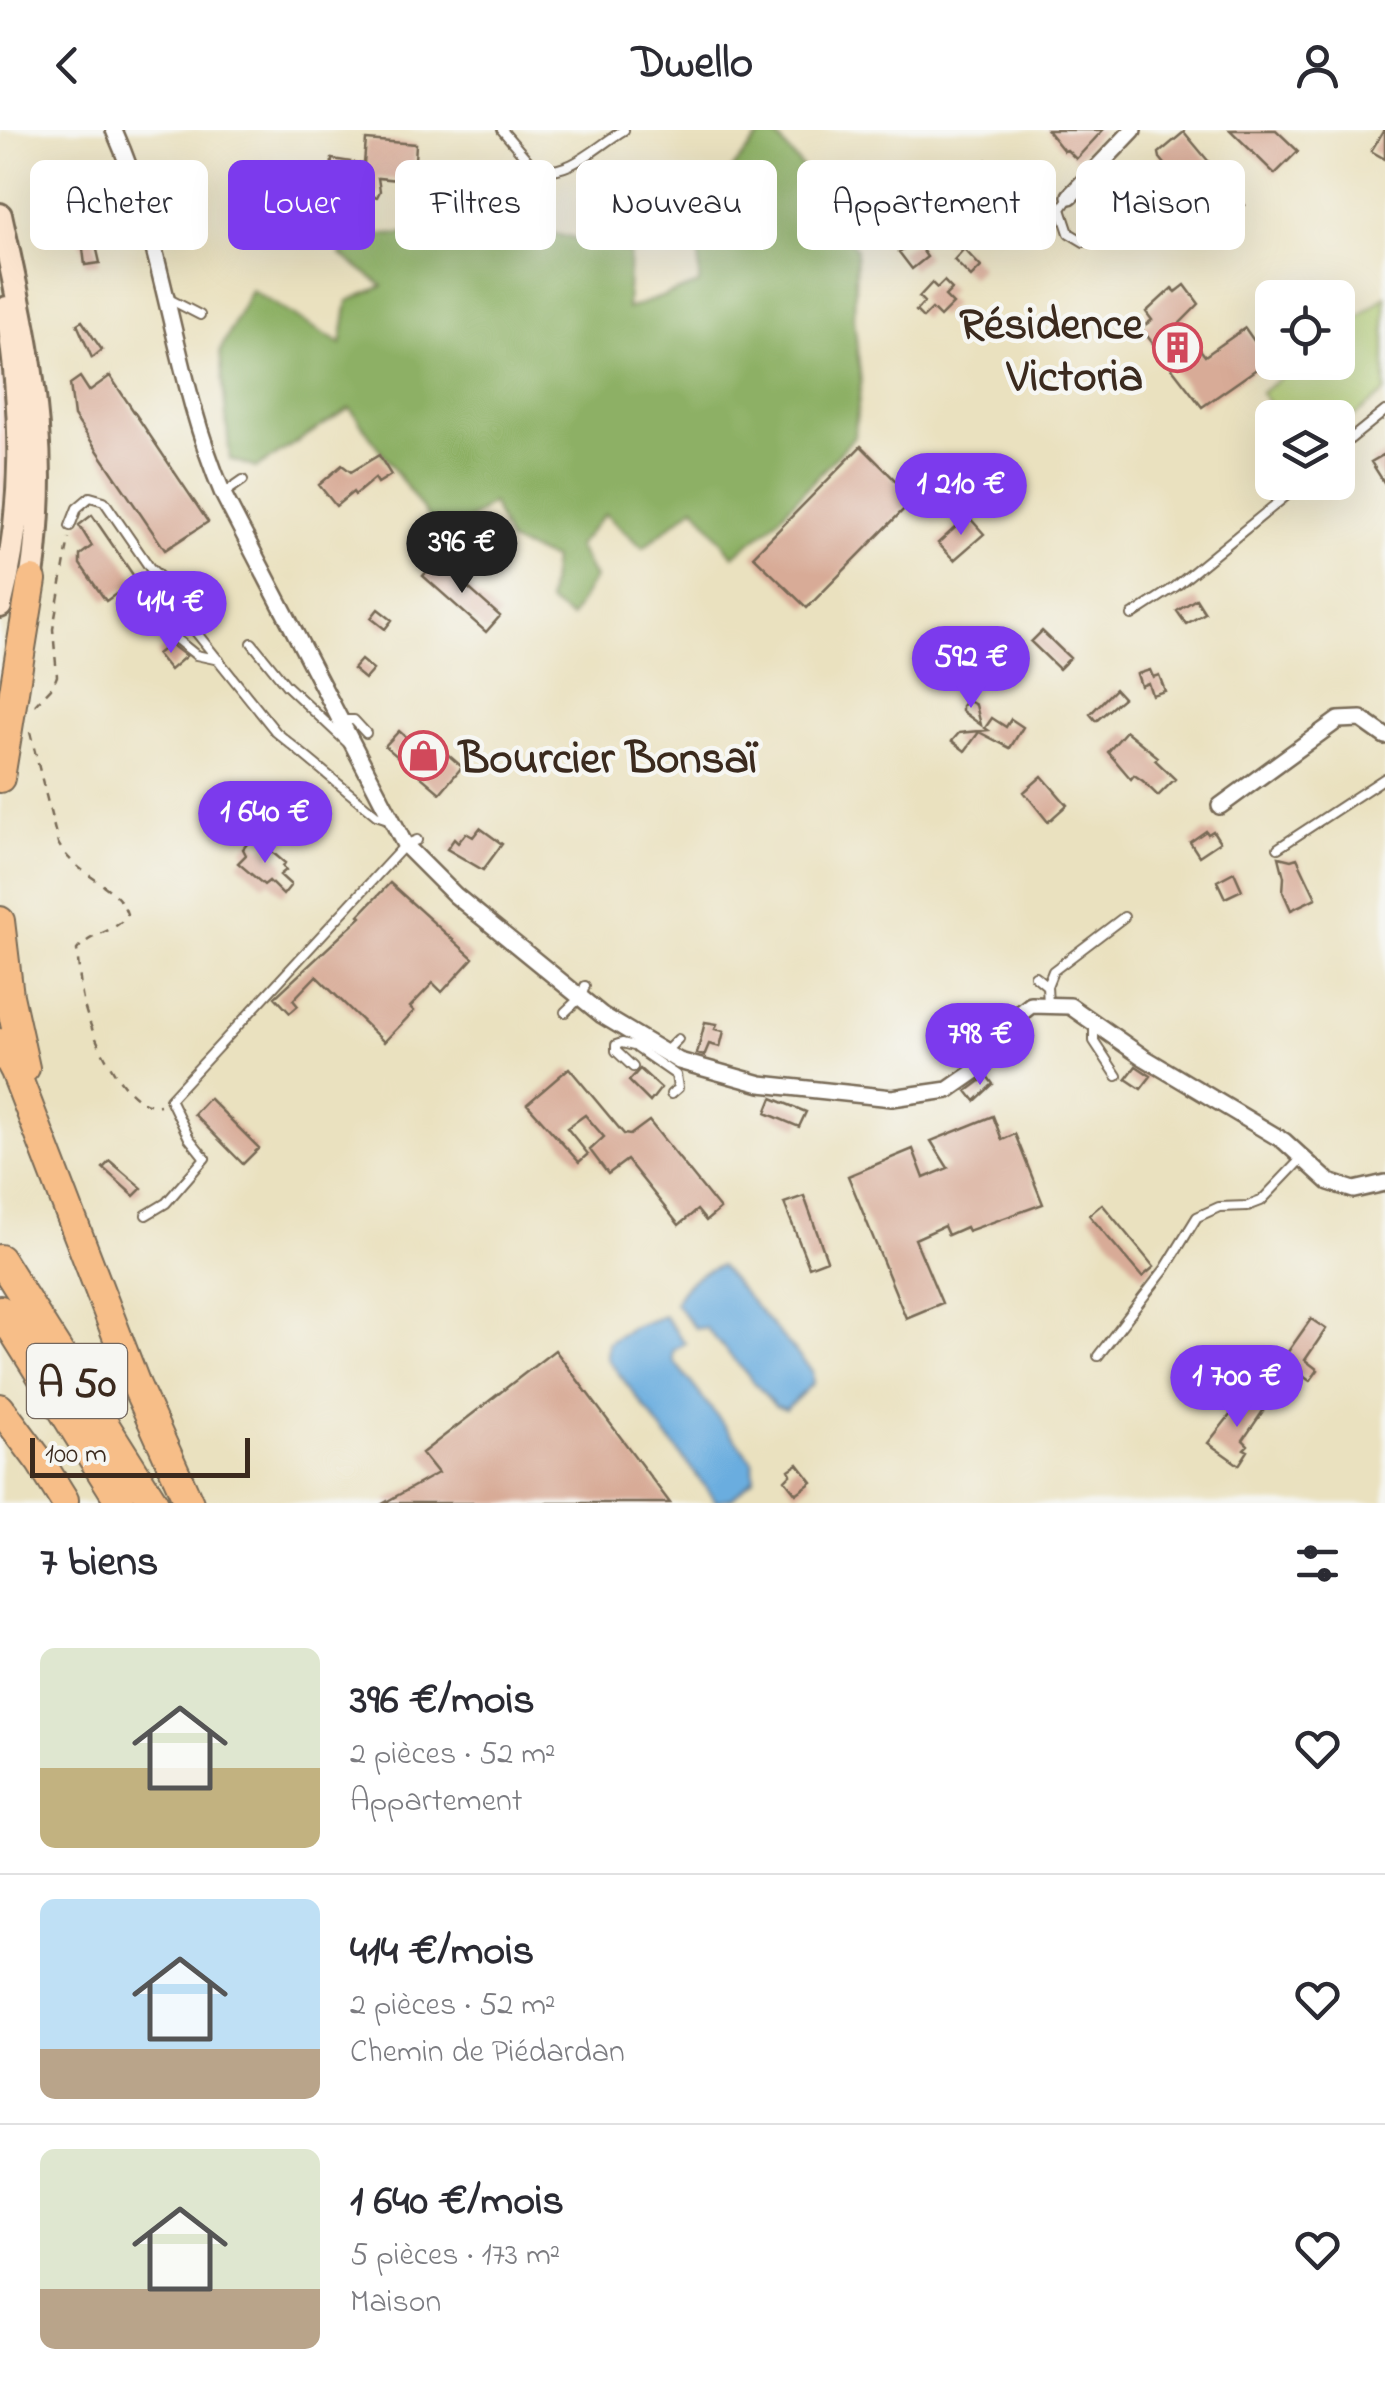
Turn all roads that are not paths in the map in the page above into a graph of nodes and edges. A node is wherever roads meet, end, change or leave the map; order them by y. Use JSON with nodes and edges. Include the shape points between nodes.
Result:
{"nodes":[{"id":1,"x":114,"y":130,"type":"edge"},
{"id":2,"x":502,"y":130,"type":"edge"},
{"id":3,"x":624,"y":130,"type":"edge"},
{"id":4,"x":1136,"y":133,"type":"edge"},
{"id":5,"x":120,"y":160,"type":"edge"},
{"id":6,"x":1070,"y":196,"type":"joint"},
{"id":7,"x":0,"y":215,"type":"edge"},
{"id":8,"x":1076,"y":237,"type":"edge"},
{"id":9,"x":156,"y":250,"type":"edge"},
{"id":10,"x":0,"y":280,"type":"edge"},
{"id":11,"x":167,"y":298,"type":"junction"},
{"id":12,"x":200,"y":315,"type":"dead end"},
{"id":13,"x":1385,"y":411,"type":"edge"},
{"id":14,"x":1355,"y":435,"type":"edge"},
{"id":15,"x":243,"y":480,"type":"dead end"},
{"id":16,"x":223,"y":494,"type":"junction"},
{"id":17,"x":1281,"y":500,"type":"edge"},
{"id":18,"x":70,"y":526,"type":"road end"},
{"id":19,"x":32,"y":580,"type":"junction"},
{"id":20,"x":0,"y":606,"type":"edge"},
{"id":21,"x":1132,"y":615,"type":"dead end"},
{"id":22,"x":166,"y":630,"type":"dead end"},
{"id":23,"x":252,"y":643,"type":"dead end"},
{"id":24,"x":219,"y":660,"type":"junction"},
{"id":25,"x":0,"y":686,"type":"edge"},
{"id":26,"x":339,"y":720,"type":"junction"},
{"id":27,"x":366,"y":733,"type":"dead end"},
{"id":28,"x":1385,"y":736,"type":"edge"},
{"id":29,"x":354,"y":748,"type":"junction"},
{"id":30,"x":0,"y":778,"type":"edge"},
{"id":31,"x":1385,"y":778,"type":"edge"},
{"id":32,"x":1220,"y":806,"type":"dead end"},
{"id":33,"x":392,"y":820,"type":"junction"},
{"id":34,"x":411,"y":843,"type":"junction"},
{"id":35,"x":1278,"y":848,"type":"dead end"},
{"id":36,"x":1124,"y":917,"type":"dead end"},
{"id":37,"x":0,"y":921,"type":"edge"},
{"id":38,"x":1035,"y":976,"type":"dead end"},
{"id":39,"x":1047,"y":986,"type":"junction"},
{"id":40,"x":583,"y":992,"type":"junction"},
{"id":41,"x":1048,"y":1005,"type":"junction"},
{"id":42,"x":565,"y":1012,"type":"dead end"},
{"id":43,"x":1094,"y":1023,"type":"junction"},
{"id":44,"x":678,"y":1039,"type":"dead end"},
{"id":45,"x":0,"y":1044,"type":"edge"},
{"id":46,"x":640,"y":1044,"type":"junction"},
{"id":47,"x":665,"y":1052,"type":"junction"},
{"id":48,"x":632,"y":1067,"type":"dead end"},
{"id":49,"x":1117,"y":1076,"type":"dead end"},
{"id":50,"x":671,"y":1094,"type":"dead end"},
{"id":51,"x":48,"y":1156,"type":"junction"},
{"id":52,"x":1302,"y":1158,"type":"junction"},
{"id":53,"x":1385,"y":1184,"type":"edge"},
{"id":54,"x":146,"y":1215,"type":"dead end"},
{"id":55,"x":0,"y":1259,"type":"edge"},
{"id":56,"x":0,"y":1310,"type":"edge"},
{"id":57,"x":1098,"y":1356,"type":"dead end"},
{"id":58,"x":0,"y":1408,"type":"edge"},
{"id":59,"x":0,"y":1424,"type":"edge"},
{"id":60,"x":65,"y":1502,"type":"edge"},
{"id":61,"x":121,"y":1503,"type":"edge"},
{"id":62,"x":154,"y":1503,"type":"edge"},
{"id":63,"x":189,"y":1503,"type":"edge"}],
"edges":[{"from":1,"to":5,"type":"street"},
{"from":2,"to":3,"type":"lane","via":[[536,170],[549,172],[566,170]]},
{"from":4,"to":6,"type":"street"},
{"from":6,"to":8,"type":"lane","via":[[1061,208]]},
{"from":7,"to":19,"type":"main road","via":[[38,412]]},
{"from":9,"to":11,"type":"street"},
{"from":10,"to":20,"type":"main road","via":[[16,364],[20,435],[16,530]]},
{"from":11,"to":12,"type":"lane"},
{"from":11,"to":16,"type":"street","via":[[200,435]]},
{"from":13,"to":14,"type":"lane"},
{"from":15,"to":16,"type":"lane"},
{"from":16,"to":26,"type":"street"},
{"from":17,"to":21,"type":"lane"},
{"from":18,"to":24,"type":"lane","via":[[76,508],[90,497],[104,501]]},
{"from":19,"to":25,"type":"main road"},
{"from":19,"to":30,"type":"highway"},
{"from":22,"to":24,"type":"lane","via":[[196,654]]},
{"from":23,"to":29,"type":"lane","via":[[286,686]]},
{"from":24,"to":33,"type":"lane","via":[[276,732],[376,815]]},
{"from":26,"to":27,"type":"lane","via":[[354,720]]},
{"from":26,"to":29,"type":"street"},
{"from":28,"to":32,"type":"street","via":[[1360,719],[1338,720]]},
{"from":29,"to":33,"type":"street"},
{"from":31,"to":35,"type":"lane"},
{"from":33,"to":34,"type":"street"},
{"from":34,"to":40,"type":"street","via":[[455,896]]},
{"from":34,"to":54,"type":"lane","via":[[170,1099],[205,1158],[166,1204]]},
{"from":36,"to":39,"type":"lane","via":[[1053,972]]},
{"from":37,"to":51,"type":"highway","via":[[8,996]]},
{"from":38,"to":39,"type":"lane"},
{"from":39,"to":41,"type":"lane"},
{"from":40,"to":42,"type":"lane"},
{"from":40,"to":46,"type":"street"},
{"from":41,"to":43,"type":"street","via":[[1070,1006]]},
{"from":41,"to":47,"type":"street","via":[[1031,1005],[1008,1023],[984,1065],[951,1093],[892,1098],[761,1084]]},
{"from":43,"to":49,"type":"lane","via":[[1094,1041]]},
{"from":43,"to":52,"type":"street"},
{"from":44,"to":47,"type":"lane"},
{"from":45,"to":51,"type":"highway"},
{"from":46,"to":47,"type":"street"},
{"from":46,"to":48,"type":"lane","via":[[616,1045]]},
{"from":46,"to":50,"type":"lane","via":[[676,1075],[678,1088]]},
{"from":51,"to":63,"type":"highway"},
{"from":52,"to":53,"type":"street","via":[[1333,1191]]},
{"from":52,"to":57,"type":"lane","via":[[1260,1201],[1197,1217]]},
{"from":55,"to":62,"type":"highway","number":"A 50"},
{"from":56,"to":61,"type":"highway","number":"A 50"},
{"from":58,"to":60,"type":"highway"},
{"from":59,"to":60,"type":"highway"}]}
